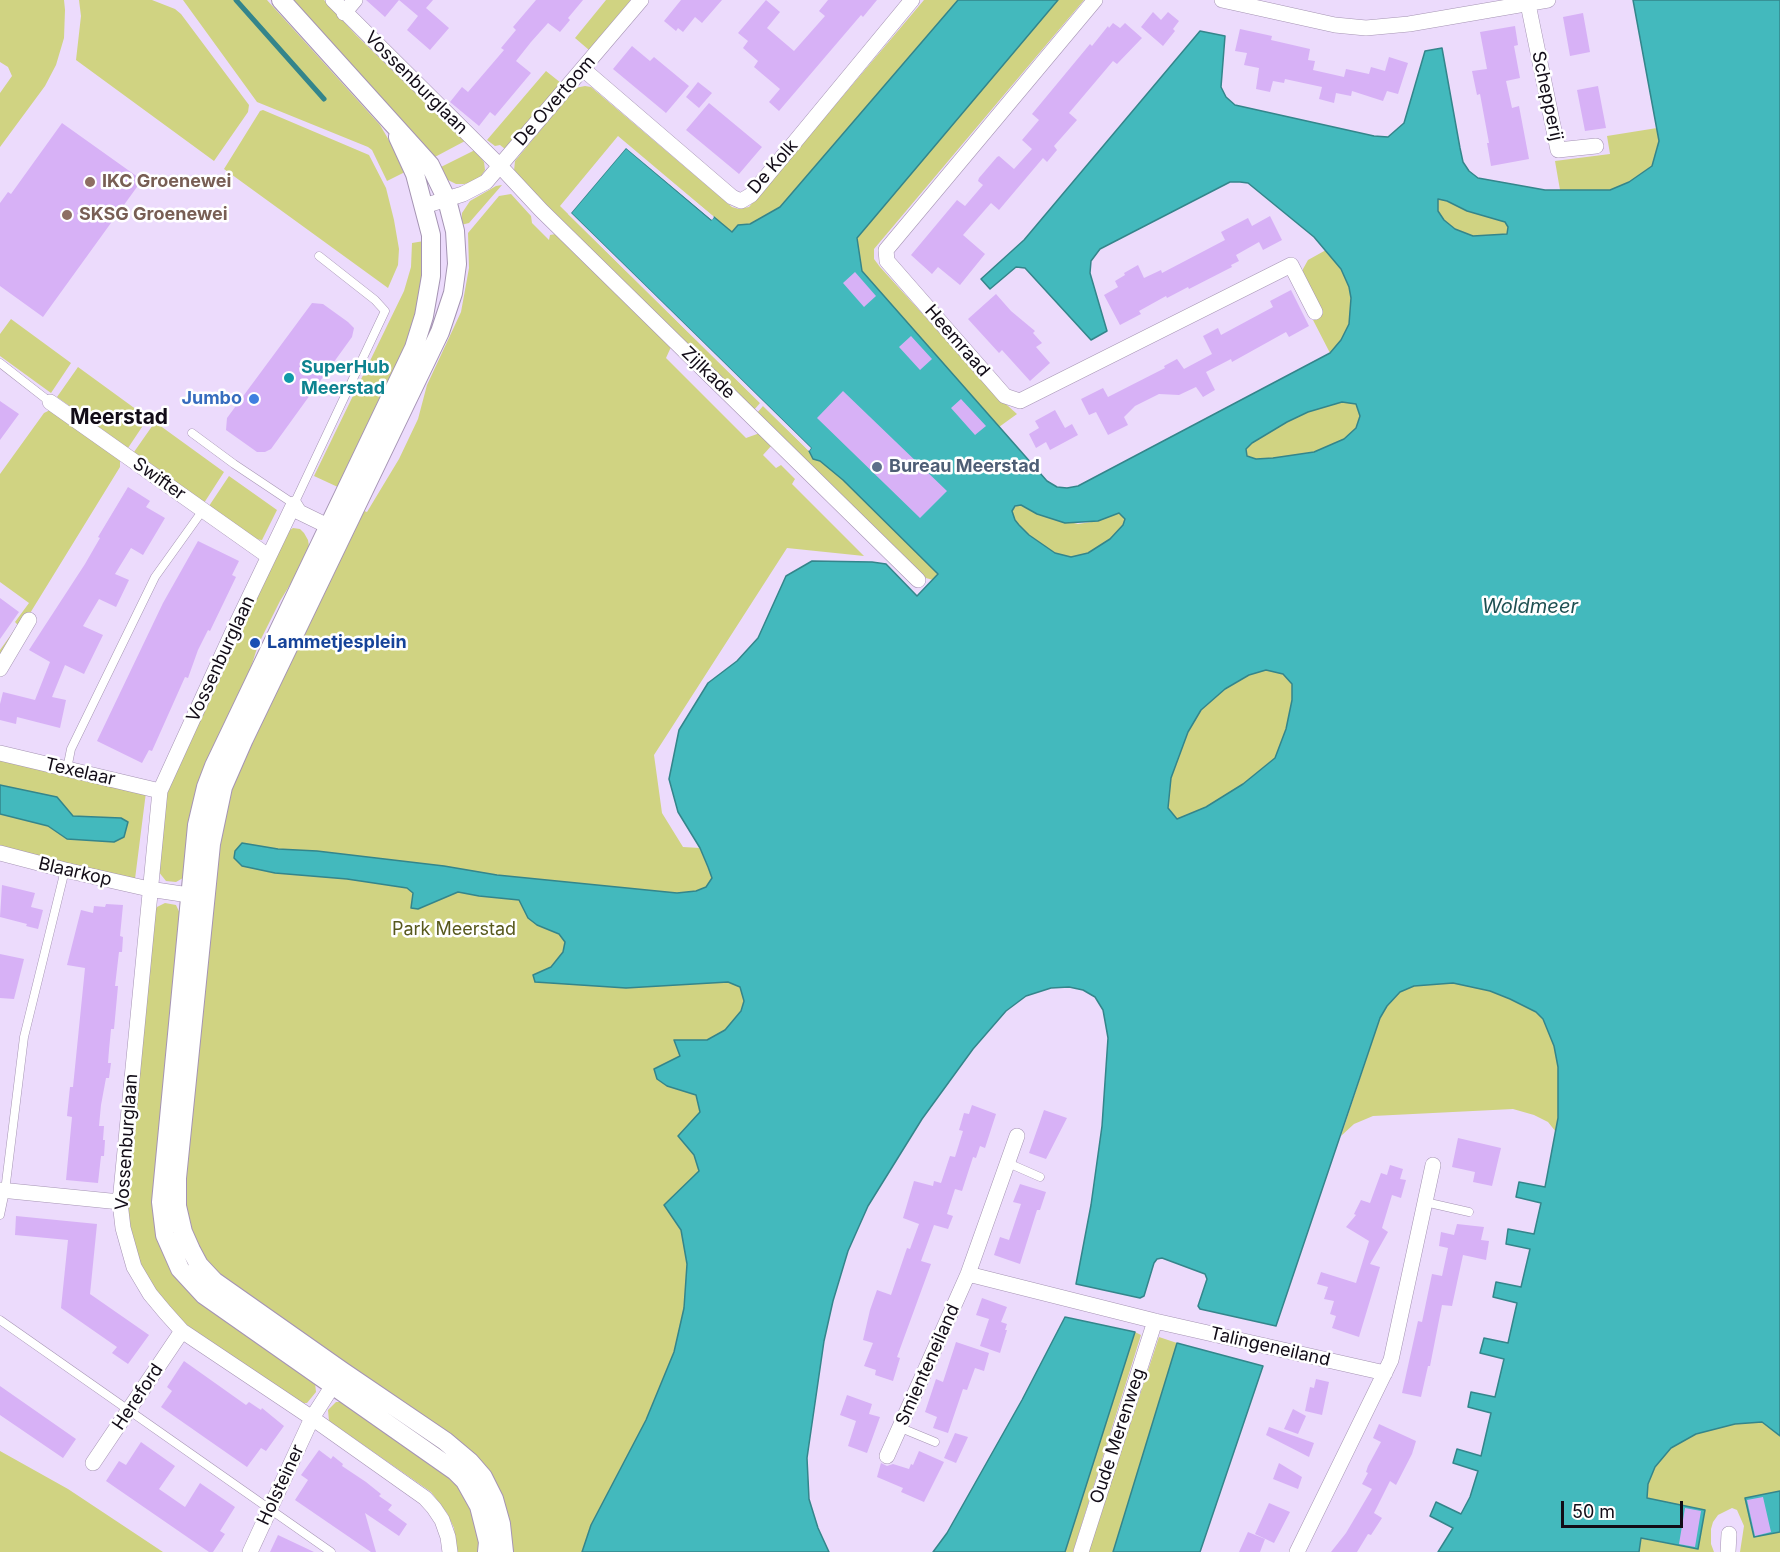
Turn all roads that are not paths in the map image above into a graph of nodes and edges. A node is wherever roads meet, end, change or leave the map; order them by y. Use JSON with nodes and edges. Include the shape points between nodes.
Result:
{"nodes":[{"id":1,"x":281,"y":0,"type":"edge"},
{"id":2,"x":333,"y":0,"type":"edge"},
{"id":3,"x":355,"y":0,"type":"edge"},
{"id":4,"x":641,"y":0,"type":"edge"},
{"id":5,"x":912,"y":0,"type":"edge"},
{"id":6,"x":1095,"y":0,"type":"edge"},
{"id":7,"x":1222,"y":0,"type":"edge"},
{"id":8,"x":1548,"y":0,"type":"edge"},
{"id":9,"x":1528,"y":4,"type":"junction"},
{"id":10,"x":344,"y":13,"type":"junction"},
{"id":11,"x":583,"y":69,"type":"junction"},
{"id":12,"x":392,"y":124,"type":"junction"},
{"id":13,"x":1596,"y":146,"type":"dead end"},
{"id":14,"x":500,"y":166,"type":"junction"},
{"id":15,"x":455,"y":197,"type":"junction"},
{"id":16,"x":424,"y":206,"type":"junction"},
{"id":17,"x":319,"y":256,"type":"dead end"},
{"id":18,"x":1316,"y":312,"type":"dead end"},
{"id":19,"x":0,"y":363,"type":"edge"},
{"id":20,"x":50,"y":402,"type":"joint"},
{"id":21,"x":192,"y":433,"type":"dead end"},
{"id":22,"x":294,"y":504,"type":"junction"},
{"id":23,"x":203,"y":510,"type":"junction"},
{"id":24,"x":336,"y":530,"type":"junction"},
{"id":25,"x":268,"y":556,"type":"junction"},
{"id":26,"x":918,"y":580,"type":"dead end"},
{"id":27,"x":29,"y":620,"type":"dead end"},
{"id":28,"x":0,"y":669,"type":"edge"},
{"id":29,"x":0,"y":753,"type":"edge"},
{"id":30,"x":67,"y":769,"type":"junction"},
{"id":31,"x":160,"y":791,"type":"junction"},
{"id":32,"x":0,"y":853,"type":"edge"},
{"id":33,"x":65,"y":870,"type":"junction"},
{"id":34,"x":149,"y":889,"type":"junction"},
{"id":35,"x":199,"y":897,"type":"junction"},
{"id":36,"x":1017,"y":1137,"type":"dead end"},
{"id":37,"x":1008,"y":1163,"type":"junction"},
{"id":38,"x":1433,"y":1165,"type":"dead end"},
{"id":39,"x":1040,"y":1177,"type":"dead end"},
{"id":40,"x":3,"y":1190,"type":"edge"},
{"id":41,"x":120,"y":1202,"type":"junction"},
{"id":42,"x":1425,"y":1202,"type":"junction"},
{"id":43,"x":1469,"y":1212,"type":"dead end"},
{"id":44,"x":0,"y":1215,"type":"edge"},
{"id":45,"x":968,"y":1274,"type":"junction"},
{"id":46,"x":0,"y":1320,"type":"edge"},
{"id":47,"x":1155,"y":1321,"type":"junction"},
{"id":48,"x":182,"y":1330,"type":"junction"},
{"id":49,"x":1385,"y":1373,"type":"junction"},
{"id":50,"x":337,"y":1378,"type":"junction"},
{"id":51,"x":129,"y":1411,"type":"junction"},
{"id":52,"x":312,"y":1418,"type":"junction"},
{"id":53,"x":901,"y":1428,"type":"junction"},
{"id":54,"x":935,"y":1442,"type":"dead end"},
{"id":55,"x":887,"y":1456,"type":"dead end"},
{"id":56,"x":93,"y":1463,"type":"dead end"},
{"id":57,"x":270,"y":1509,"type":"junction"},
{"id":58,"x":1730,"y":1534,"type":"dead end"},
{"id":59,"x":250,"y":1552,"type":"edge"},
{"id":60,"x":331,"y":1552,"type":"edge"},
{"id":61,"x":450,"y":1552,"type":"edge"},
{"id":62,"x":487,"y":1552,"type":"edge"},
{"id":63,"x":504,"y":1552,"type":"edge"},
{"id":64,"x":1081,"y":1552,"type":"edge"},
{"id":65,"x":1297,"y":1552,"type":"edge"},
{"id":66,"x":1728,"y":1552,"type":"edge"}],
"edges":[{"from":1,"to":12,"type":"street"},
{"from":2,"to":10,"type":"street","name":"Vossenburglaan"},
{"from":3,"to":10,"type":"street"},
{"from":4,"to":11,"type":"street","name":"De Overtoom"},
{"from":5,"to":11,"type":"street","name":"De Kolk","via":[[751,195],[741,201]]},
{"from":6,"to":18,"type":"street","name":"Heemraad","via":[[886,250],[886,261],[1005,396],[1020,401],[1291,265]]},
{"from":7,"to":9,"type":"street","via":[[1366,28]]},
{"from":8,"to":9,"type":"street"},
{"from":9,"to":13,"type":"street","name":"Schepperij","via":[[1558,150]]},
{"from":10,"to":14,"type":"street","name":"Vossenburglaan"},
{"from":11,"to":14,"type":"street","name":"De Overtoom"},
{"from":12,"to":15,"type":"street"},
{"from":12,"to":16,"type":"street"},
{"from":14,"to":15,"type":"street","name":"De Overtoom","via":[[486,182]]},
{"from":14,"to":26,"type":"street","name":"Zijlkade"},
{"from":15,"to":16,"type":"street"},
{"from":15,"to":24,"type":"street","via":[[457,264],[447,316]]},
{"from":16,"to":24,"type":"street","via":[[430,235],[431,276],[424,316]]},
{"from":17,"to":22,"type":"lane","name":"Vossenburglaan","via":[[385,311]]},
{"from":19,"to":20,"type":"lane"},
{"from":20,"to":23,"type":"street","name":"Swifter"},
{"from":21,"to":22,"type":"lane"},
{"from":22,"to":24,"type":"street","via":[[299,512]]},
{"from":22,"to":25,"type":"street","name":"Vossenburglaan"},
{"from":23,"to":25,"type":"street","name":"Swifter"},
{"from":23,"to":30,"type":"lane","via":[[155,577],[71,749]]},
{"from":24,"to":35,"type":"street","via":[[223,787]]},
{"from":25,"to":31,"type":"street","name":"Vossenburglaan"},
{"from":27,"to":28,"type":"street"},
{"from":29,"to":30,"type":"street","name":"Texelaar"},
{"from":30,"to":31,"type":"street","name":"Texelaar"},
{"from":31,"to":34,"type":"street","name":"Vossenburglaan"},
{"from":32,"to":33,"type":"street","name":"Blaarkop"},
{"from":33,"to":34,"type":"street","name":"Blaarkop"},
{"from":33,"to":40,"type":"lane","via":[[24,1037]]},
{"from":34,"to":35,"type":"street"},
{"from":34,"to":41,"type":"street","name":"Vossenburglaan"},
{"from":35,"to":50,"type":"street","via":[[177,1178],[177,1206],[183,1233],[199,1265],[214,1281]]},
{"from":36,"to":37,"type":"street","name":"Smienteneiland"},
{"from":37,"to":39,"type":"lane"},
{"from":37,"to":45,"type":"street","name":"Smienteneiland"},
{"from":38,"to":42,"type":"street"},
{"from":40,"to":41,"type":"street"},
{"from":40,"to":44,"type":"lane"},
{"from":41,"to":48,"type":"street","name":"Vossenburglaan","via":[[134,1267],[150,1294]]},
{"from":42,"to":43,"type":"lane"},
{"from":42,"to":49,"type":"street"},
{"from":45,"to":47,"type":"street"},
{"from":45,"to":53,"type":"street","name":"Smienteneiland"},
{"from":46,"to":51,"type":"lane"},
{"from":47,"to":49,"type":"street","name":"Talingeneiland"},
{"from":47,"to":64,"type":"street","name":"Oude Merenweg"},
{"from":48,"to":51,"type":"street","name":"Hereford"},
{"from":48,"to":52,"type":"street","name":"Vossenburglaan"},
{"from":49,"to":65,"type":"street"},
{"from":50,"to":52,"type":"street"},
{"from":50,"to":62,"type":"street","via":[[465,1481],[479,1506]]},
{"from":50,"to":63,"type":"street","via":[[445,1441],[470,1462],[494,1499]]},
{"from":51,"to":56,"type":"street","name":"Hereford"},
{"from":51,"to":57,"type":"lane"},
{"from":52,"to":57,"type":"street","name":"Holsteiner"},
{"from":52,"to":61,"type":"street","name":"Vossenburglaan","via":[[425,1498],[442,1520]]},
{"from":53,"to":54,"type":"lane"},
{"from":53,"to":55,"type":"street","name":"Smienteneiland"},
{"from":57,"to":59,"type":"street","name":"Holsteiner"},
{"from":57,"to":60,"type":"lane"},
{"from":58,"to":66,"type":"street"}]}
